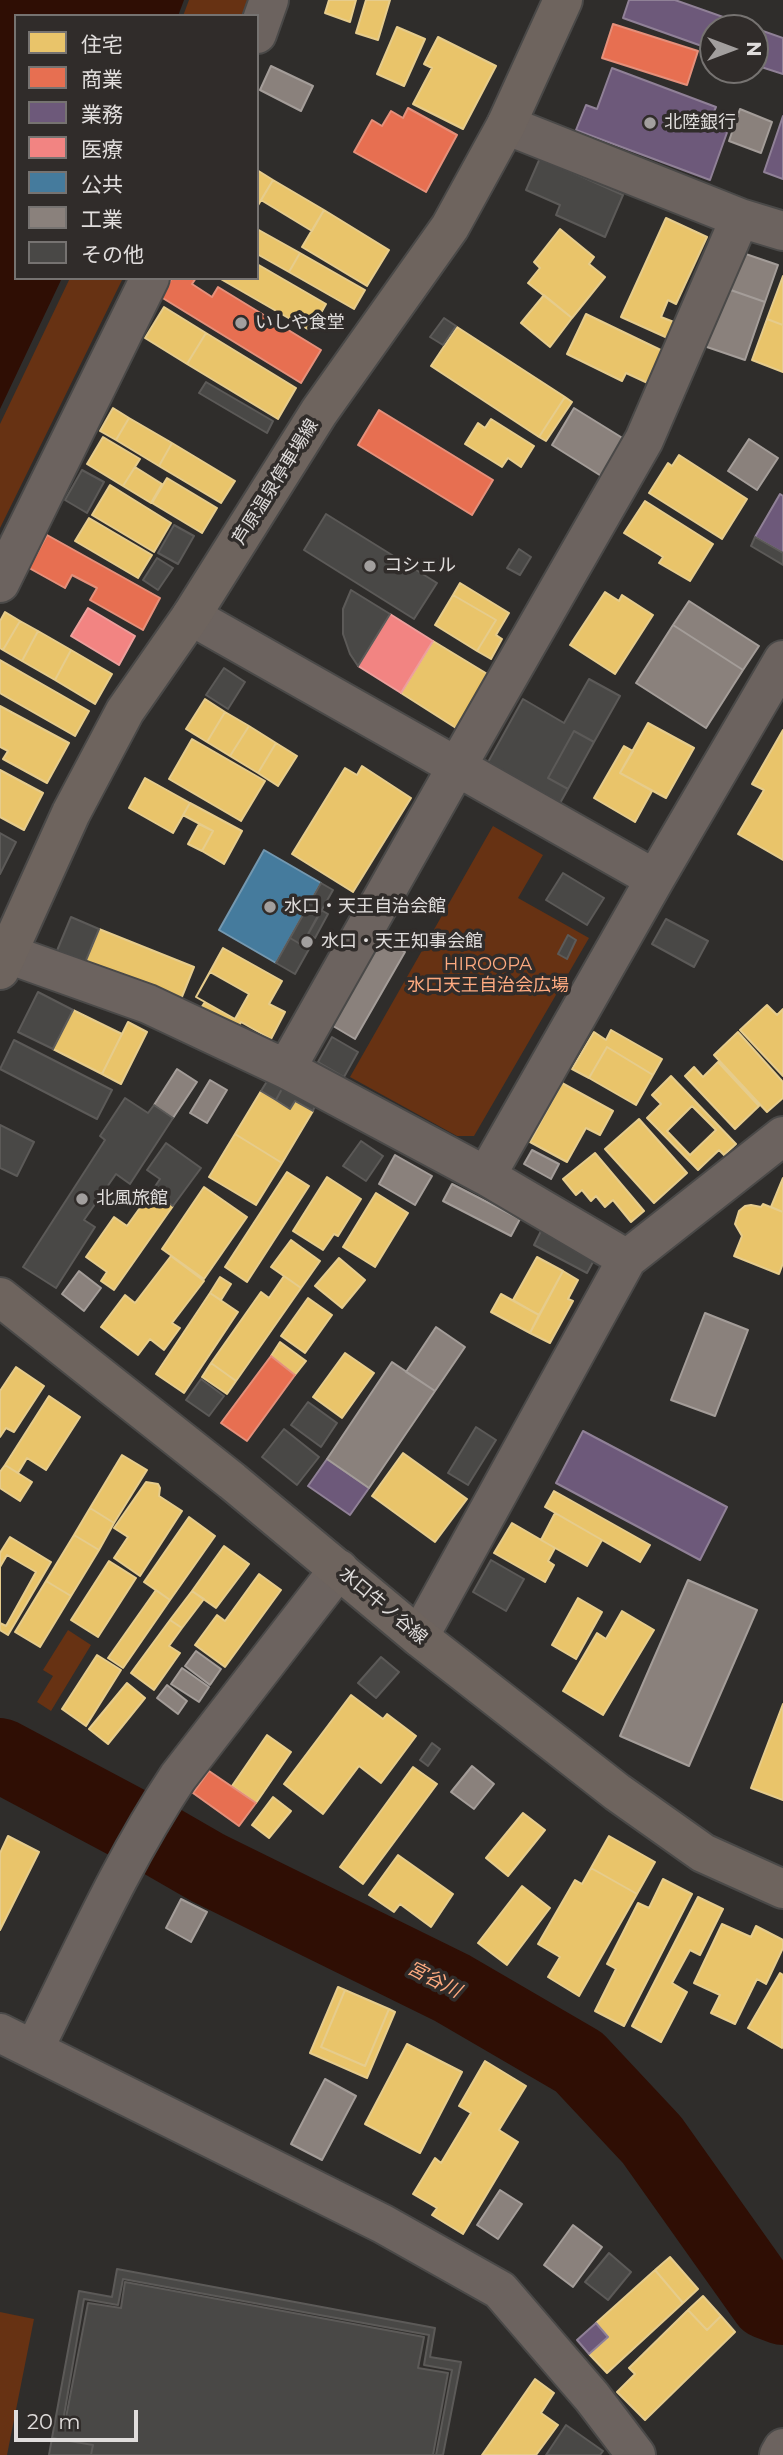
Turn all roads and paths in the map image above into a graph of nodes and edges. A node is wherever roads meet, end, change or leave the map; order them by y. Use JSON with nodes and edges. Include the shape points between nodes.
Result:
{"nodes":[{"id":1,"x":269,"y":0,"type":"edge"},
{"id":2,"x":563,"y":0,"type":"edge"},
{"id":3,"x":259,"y":28,"type":"edge"},
{"id":4,"x":506,"y":125,"type":"junction"},
{"id":5,"x":740,"y":218,"type":"junction"},
{"id":6,"x":783,"y":231,"type":"edge"},
{"id":7,"x":149,"y":280,"type":"edge"},
{"id":8,"x":0,"y":583,"type":"edge"},
{"id":9,"x":191,"y":616,"type":"junction"},
{"id":10,"x":783,"y":660,"type":"edge"},
{"id":11,"x":456,"y":768,"type":"junction"},
{"id":12,"x":654,"y":879,"type":"junction"},
{"id":13,"x":4,"y":962,"type":"edge"},
{"id":14,"x":286,"y":1069,"type":"junction"},
{"id":15,"x":783,"y":1136,"type":"edge"},
{"id":16,"x":486,"y":1176,"type":"junction"},
{"id":17,"x":627,"y":1259,"type":"junction"},
{"id":18,"x":0,"y":1297,"type":"edge"},
{"id":19,"x":339,"y":1569,"type":"junction"},
{"id":20,"x":419,"y":1637,"type":"junction"},
{"id":21,"x":783,"y":1889,"type":"edge"},
{"id":22,"x":0,"y":2033,"type":"edge"},
{"id":23,"x":34,"y":2049,"type":"junction"},
{"id":24,"x":783,"y":2448,"type":"edge"},
{"id":25,"x":636,"y":2455,"type":"edge"},
{"id":26,"x":779,"y":2455,"type":"edge"}],
"edges":[{"from":1,"to":3,"type":"street"},
{"from":2,"to":4,"type":"main road","name":"芦原温泉停車場線"},
{"from":4,"to":5,"type":"street"},
{"from":4,"to":9,"type":"main road","name":"芦原温泉停車場線","via":[[450,227],[319,412]]},
{"from":5,"to":6,"type":"street"},
{"from":5,"to":11,"type":"street","via":[[644,440]]},
{"from":7,"to":8,"type":"street"},
{"from":9,"to":11,"type":"street"},
{"from":9,"to":13,"type":"main road","name":"芦原温泉停車場線","via":[[125,711],[71,813]]},
{"from":10,"to":12,"type":"street"},
{"from":11,"to":12,"type":"street"},
{"from":11,"to":14,"type":"street"},
{"from":12,"to":16,"type":"street"},
{"from":13,"to":14,"type":"street","via":[[148,1004]]},
{"from":14,"to":16,"type":"street"},
{"from":15,"to":17,"type":"street"},
{"from":16,"to":17,"type":"street"},
{"from":17,"to":20,"type":"street"},
{"from":18,"to":19,"type":"main road","name":"水口牛ノ谷線"},
{"from":19,"to":20,"type":"main road","name":"水口牛ノ谷線"},
{"from":19,"to":23,"type":"street","via":[[160,1803],[133,1847]]},
{"from":20,"to":21,"type":"main road","name":"水口牛ノ谷線","via":[[702,1853]]},
{"from":22,"to":23,"type":"street"},
{"from":23,"to":25,"type":"street","via":[[383,2224],[500,2290],[592,2396]]},
{"from":24,"to":26,"type":"street"}]}
